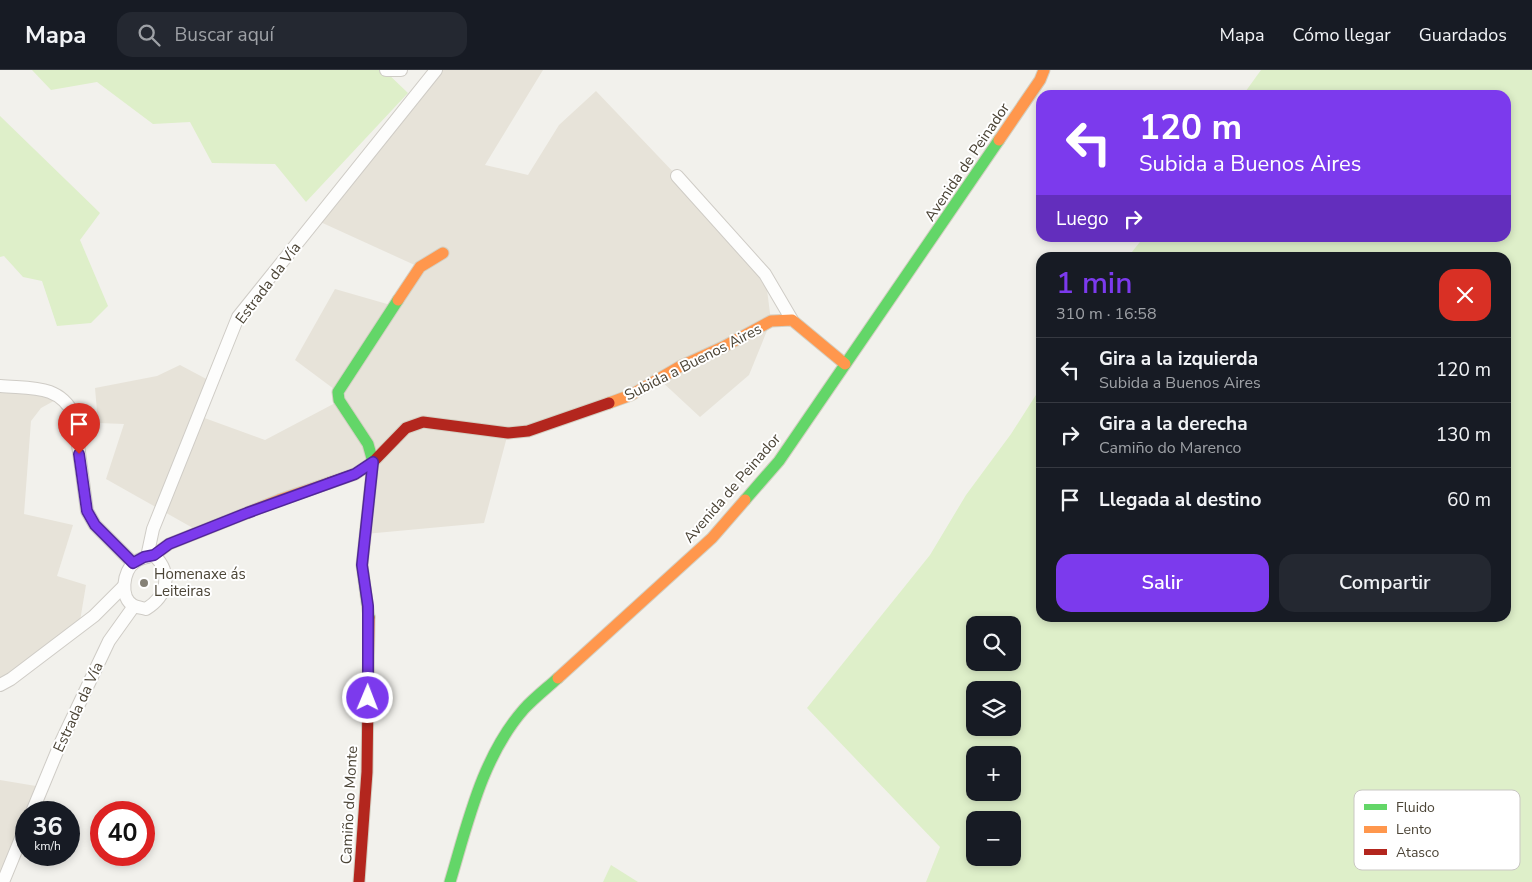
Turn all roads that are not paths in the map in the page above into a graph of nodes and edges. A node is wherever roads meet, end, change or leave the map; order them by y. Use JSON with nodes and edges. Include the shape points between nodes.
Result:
{"nodes":[{"id":1,"x":386,"y":70,"type":"edge"},
{"id":2,"x":401,"y":70,"type":"edge"},
{"id":3,"x":436,"y":70,"type":"edge"},
{"id":4,"x":1044,"y":70,"type":"edge"},
{"id":5,"x":677,"y":176,"type":"dead end"},
{"id":6,"x":444,"y":252,"type":"dead end"},
{"id":7,"x":792,"y":320,"type":"junction"},
{"id":8,"x":845,"y":364,"type":"junction"},
{"id":9,"x":0,"y":386,"type":"edge"},
{"id":10,"x":373,"y":462,"type":"junction"},
{"id":11,"x":150,"y":556,"type":"junction"},
{"id":12,"x":133,"y":563,"type":"junction"},
{"id":13,"x":124,"y":586,"type":"junction"},
{"id":14,"x":134,"y":606,"type":"junction"},
{"id":15,"x":0,"y":684,"type":"edge"},
{"id":16,"x":37,"y":801,"type":"edge"},
{"id":17,"x":15,"y":853,"type":"edge"},
{"id":18,"x":3,"y":882,"type":"edge"},
{"id":19,"x":359,"y":882,"type":"edge"},
{"id":20,"x":450,"y":882,"type":"edge"}],
"edges":[{"from":1,"to":2,"type":"street"},
{"from":3,"to":11,"type":"street","name":"Estrada da Vía","via":[[238,317],[153,529]]},
{"from":4,"to":8,"type":"street","name":"Avenida de Peinador","via":[[988,158]]},
{"from":5,"to":7,"type":"street","via":[[765,274]]},
{"from":6,"to":10,"type":"street","via":[[420,267],[338,392],[339,400],[368,444]]},
{"from":7,"to":8,"type":"street"},
{"from":7,"to":10,"type":"street","name":"Subida a Buenos Aires","via":[[771,321],[631,395],[528,431],[508,433],[423,422],[406,428]]},
{"from":8,"to":20,"type":"street","name":"Avenida de Peinador","via":[[779,461],[712,538],[524,709],[499,744],[476,794]]},
{"from":9,"to":12,"type":"street","via":[[53,392],[68,403],[74,415],[87,511],[95,525]]},
{"from":10,"to":11,"type":"street","name":"Subida a Buenos Aires","via":[[355,474],[279,500],[177,541]]},
{"from":10,"to":19,"type":"street","name":"Camiño do Monte","via":[[362,565],[368,606],[367,772]]},
{"from":11,"to":12,"type":"street"},
{"from":11,"to":14,"type":"street","via":[[161,563],[166,576],[164,590],[157,602],[146,609]]},
{"from":12,"to":13,"type":"street"},
{"from":13,"to":14,"type":"street","via":[[126,598]]},
{"from":13,"to":15,"type":"street","via":[[94,616]]},
{"from":14,"to":16,"type":"street","name":"Estrada da Vía","via":[[109,641]]},
{"from":17,"to":18,"type":"street"}]}
